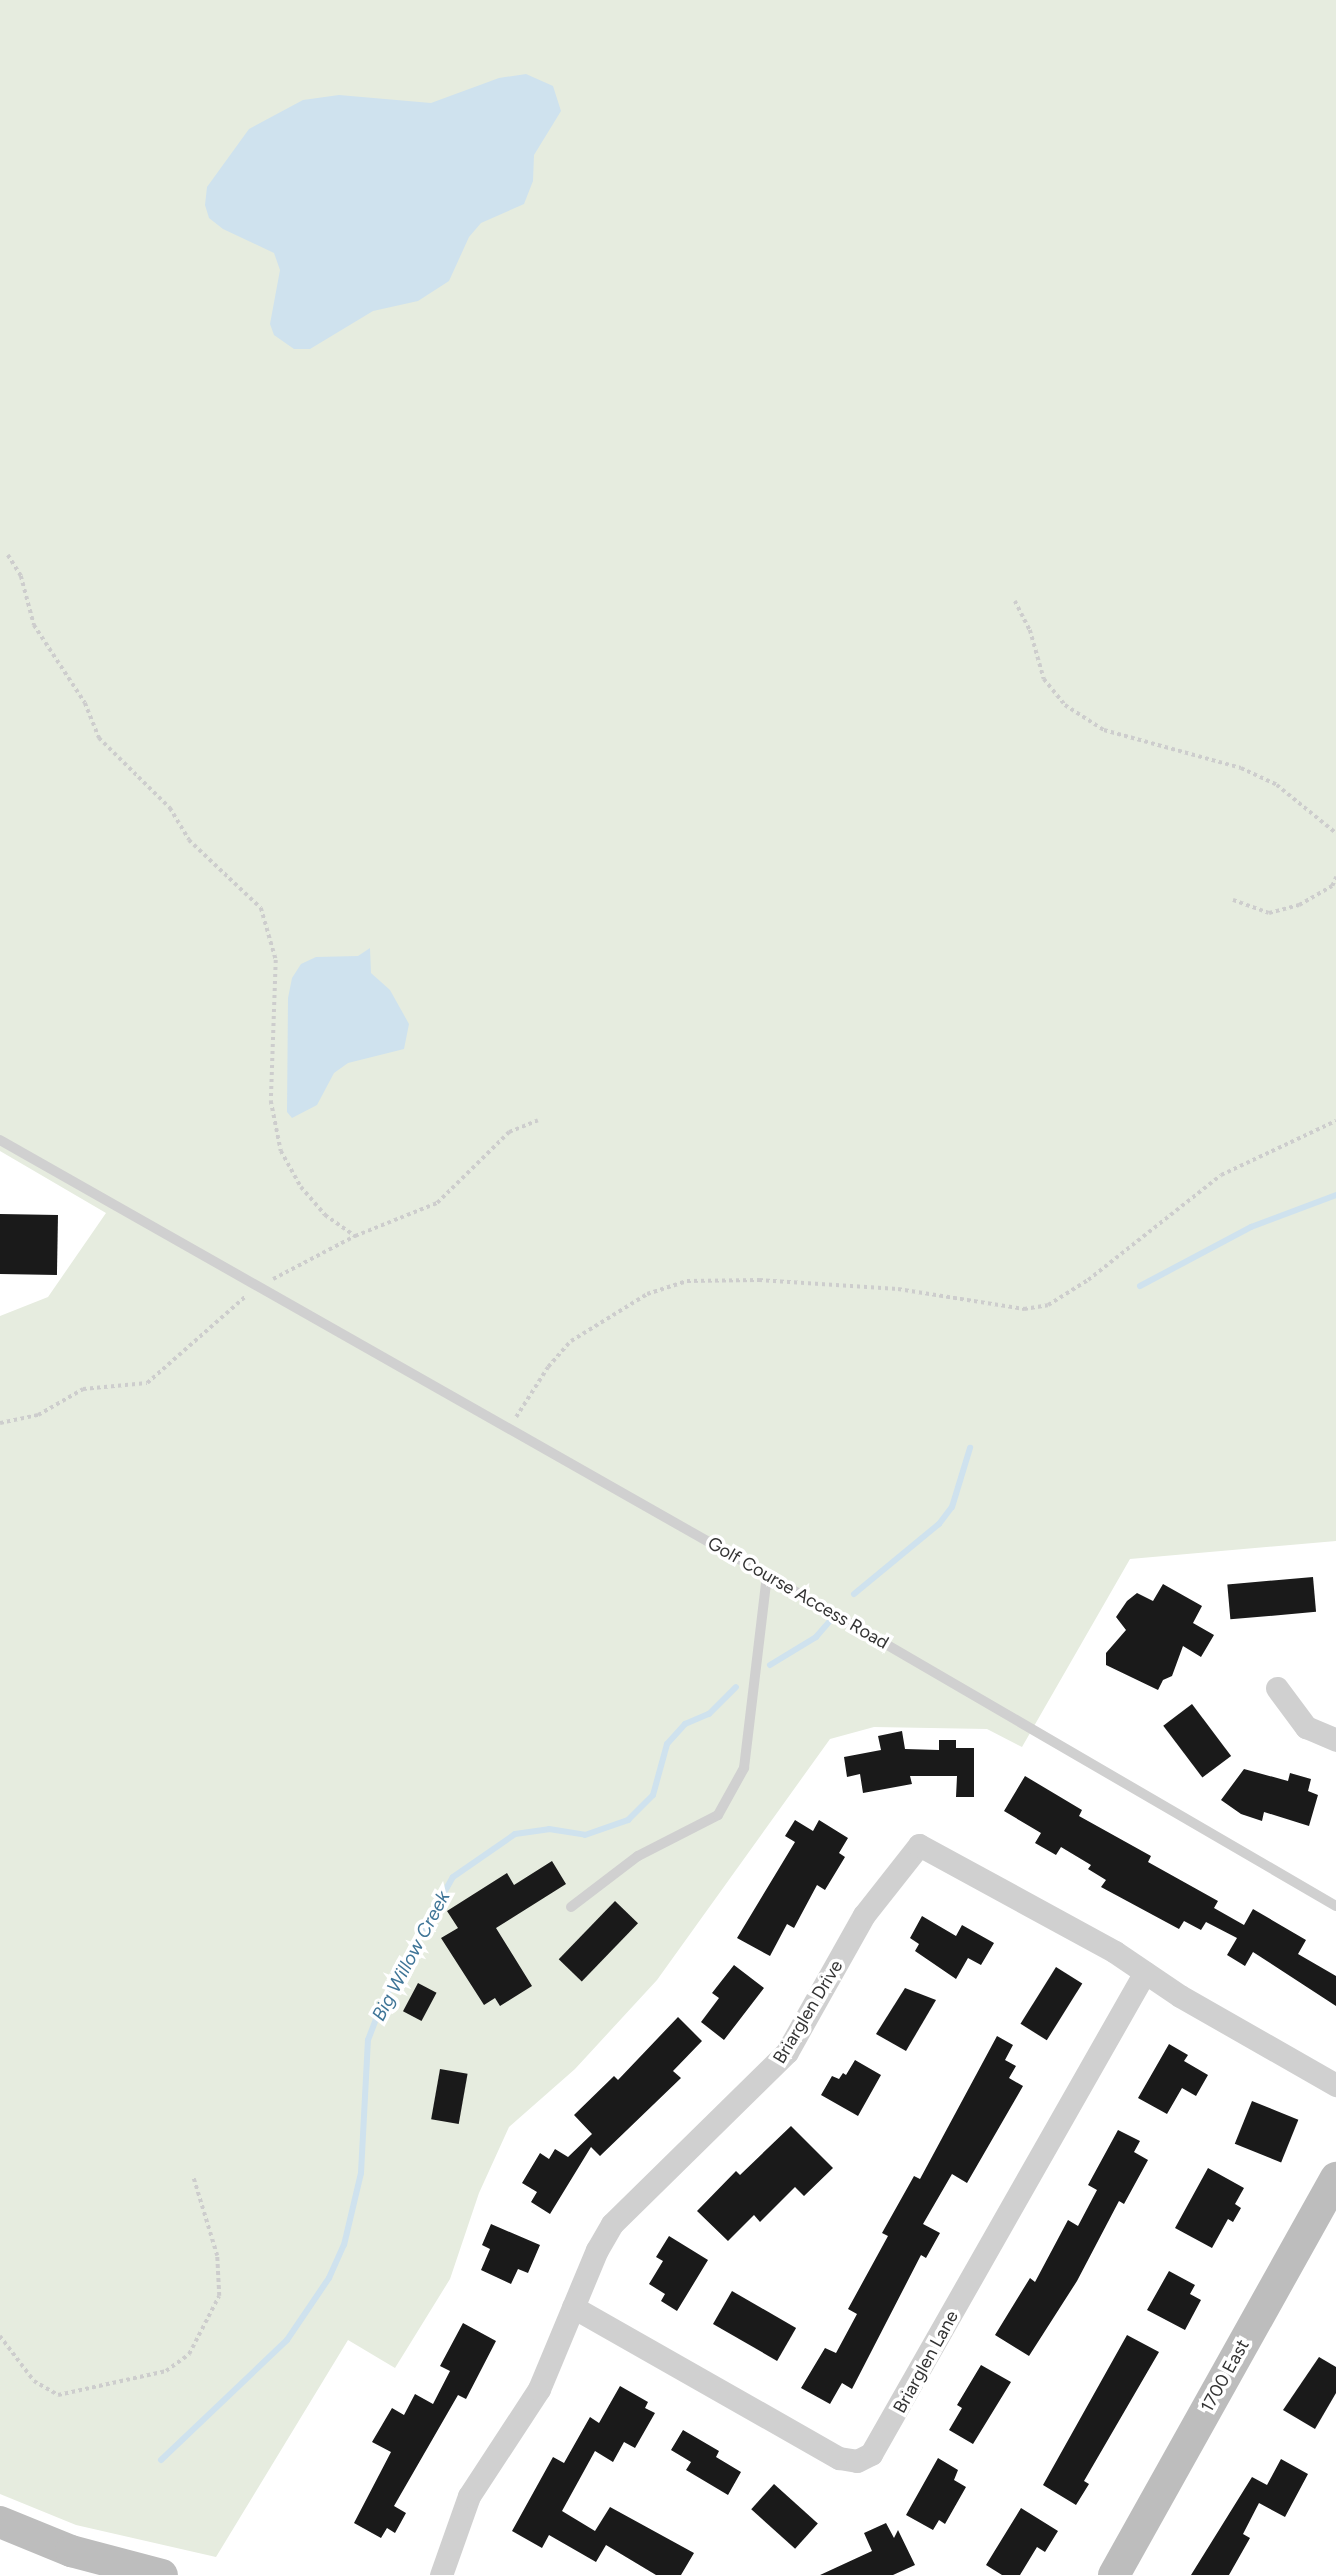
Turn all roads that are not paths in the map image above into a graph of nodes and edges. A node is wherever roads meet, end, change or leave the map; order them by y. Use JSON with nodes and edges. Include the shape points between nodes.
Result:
{"nodes":[{"id":1,"x":0,"y":1140,"type":"edge"},
{"id":2,"x":767,"y":1575,"type":"junction"},
{"id":3,"x":1277,"y":1688,"type":"dead end"},
{"id":4,"x":1336,"y":1740,"type":"edge"},
{"id":5,"x":1336,"y":1906,"type":"edge"},
{"id":6,"x":571,"y":1907,"type":"dead end"},
{"id":7,"x":1145,"y":1972,"type":"junction"},
{"id":8,"x":1336,"y":2085,"type":"edge"},
{"id":9,"x":1336,"y":2178,"type":"edge"},
{"id":10,"x":573,"y":2307,"type":"junction"},
{"id":11,"x":0,"y":2522,"type":"edge"},
{"id":12,"x":162,"y":2575,"type":"edge"},
{"id":13,"x":441,"y":2575,"type":"edge"},
{"id":14,"x":1114,"y":2575,"type":"edge"}],
"edges":[{"from":1,"to":2,"type":"lane","name":"Golf Course Access Road"},
{"from":2,"to":5,"type":"lane","name":"Golf Course Access Road"},
{"from":2,"to":6,"type":"lane","via":[[744,1768],[718,1815],[638,1856]]},
{"from":3,"to":4,"type":"street","via":[[1307,1727]]},
{"from":7,"to":8,"type":"street","name":"Briarglen Drive"},
{"from":7,"to":10,"type":"street","name":"Briarglen Drive","via":[[919,1844],[864,1915],[787,2052],[612,2224]]},
{"from":7,"to":10,"type":"street","name":"Briarglen Lane","via":[[871,2454],[857,2461],[815,2446]]},
{"from":9,"to":14,"type":"main road","name":"1700 East"},
{"from":10,"to":13,"type":"street","name":"Briarglen Drive","via":[[539,2389],[469,2496]]},
{"from":11,"to":12,"type":"main road","via":[[71,2551]]}]}
